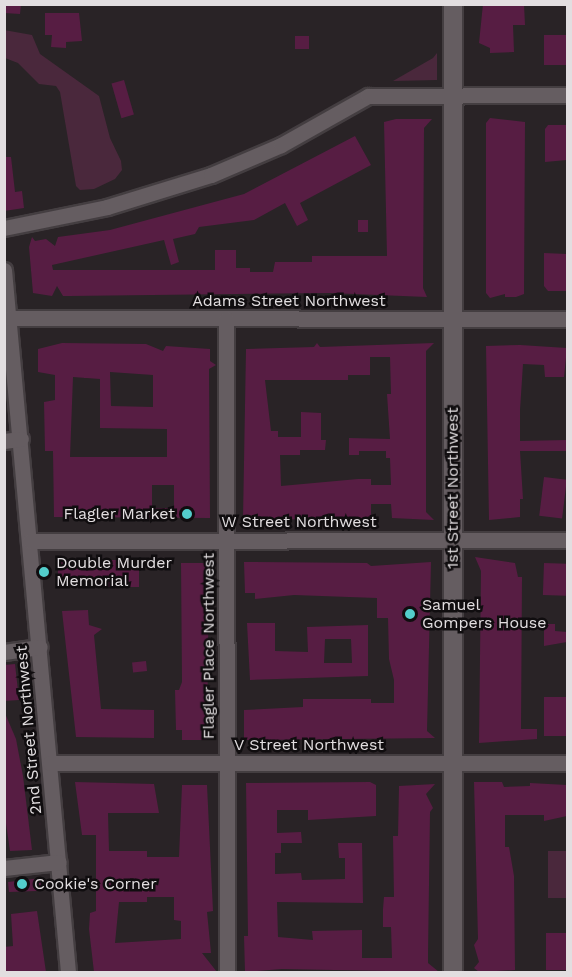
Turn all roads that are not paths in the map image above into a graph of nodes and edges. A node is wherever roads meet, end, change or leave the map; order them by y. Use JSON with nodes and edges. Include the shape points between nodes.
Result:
{"nodes":[{"id":1,"x":453,"y":4,"type":"edge"},
{"id":2,"x":453,"y":95,"type":"junction"},
{"id":3,"x":567,"y":95,"type":"edge"},
{"id":4,"x":4,"y":228,"type":"edge"},
{"id":5,"x":4,"y":270,"type":"edge"},
{"id":6,"x":10,"y":318,"type":"junction"},
{"id":7,"x":226,"y":319,"type":"junction"},
{"id":8,"x":453,"y":319,"type":"junction"},
{"id":9,"x":567,"y":319,"type":"edge"},
{"id":10,"x":21,"y":439,"type":"junction"},
{"id":11,"x":4,"y":441,"type":"edge"},
{"id":12,"x":227,"y":540,"type":"junction"},
{"id":13,"x":453,"y":540,"type":"junction"},
{"id":14,"x":567,"y":540,"type":"edge"},
{"id":15,"x":30,"y":541,"type":"junction"},
{"id":16,"x":40,"y":647,"type":"junction"},
{"id":17,"x":4,"y":652,"type":"edge"},
{"id":18,"x":227,"y":763,"type":"junction"},
{"id":19,"x":454,"y":763,"type":"junction"},
{"id":20,"x":567,"y":763,"type":"edge"},
{"id":21,"x":50,"y":764,"type":"junction"},
{"id":22,"x":59,"y":862,"type":"junction"},
{"id":23,"x":4,"y":868,"type":"edge"},
{"id":24,"x":69,"y":972,"type":"edge"},
{"id":25,"x":227,"y":972,"type":"edge"},
{"id":26,"x":453,"y":972,"type":"edge"}],
"edges":[{"from":1,"to":2,"type":"street","name":"1st Street Northwest"},
{"from":2,"to":3,"type":"street"},
{"from":2,"to":4,"type":"street","via":[[363,97],[281,145],[211,175],[118,204]]},
{"from":2,"to":8,"type":"street","name":"1st Street Northwest"},
{"from":5,"to":6,"type":"street","name":"2nd Street Northwest"},
{"from":6,"to":7,"type":"street","name":"Adams Street Northwest"},
{"from":6,"to":10,"type":"street","name":"2nd Street Northwest"},
{"from":7,"to":8,"type":"street","name":"Adams Street Northwest"},
{"from":7,"to":12,"type":"street","name":"Flagler Place Northwest"},
{"from":8,"to":9,"type":"street","name":"Adams Street Northwest"},
{"from":8,"to":13,"type":"street","name":"1st Street Northwest"},
{"from":10,"to":11,"type":"street"},
{"from":10,"to":15,"type":"street","name":"2nd Street Northwest"},
{"from":12,"to":13,"type":"street","name":"W Street Northwest"},
{"from":12,"to":15,"type":"street","name":"W Street Northwest"},
{"from":12,"to":18,"type":"street","name":"Flagler Place Northwest"},
{"from":13,"to":14,"type":"street","name":"W Street Northwest"},
{"from":13,"to":19,"type":"street","name":"1st Street Northwest"},
{"from":15,"to":16,"type":"street","name":"2nd Street Northwest"},
{"from":16,"to":17,"type":"street"},
{"from":16,"to":21,"type":"street","name":"2nd Street Northwest"},
{"from":18,"to":19,"type":"street","name":"V Street Northwest"},
{"from":18,"to":21,"type":"street","name":"V Street Northwest"},
{"from":18,"to":25,"type":"street","name":"Flagler Place Northwest"},
{"from":19,"to":20,"type":"street","name":"V Street Northwest"},
{"from":19,"to":26,"type":"street","name":"1st Street Northwest"},
{"from":21,"to":22,"type":"street","name":"2nd Street Northwest"},
{"from":22,"to":23,"type":"street"},
{"from":22,"to":24,"type":"street","name":"2nd Street Northwest"}]}
